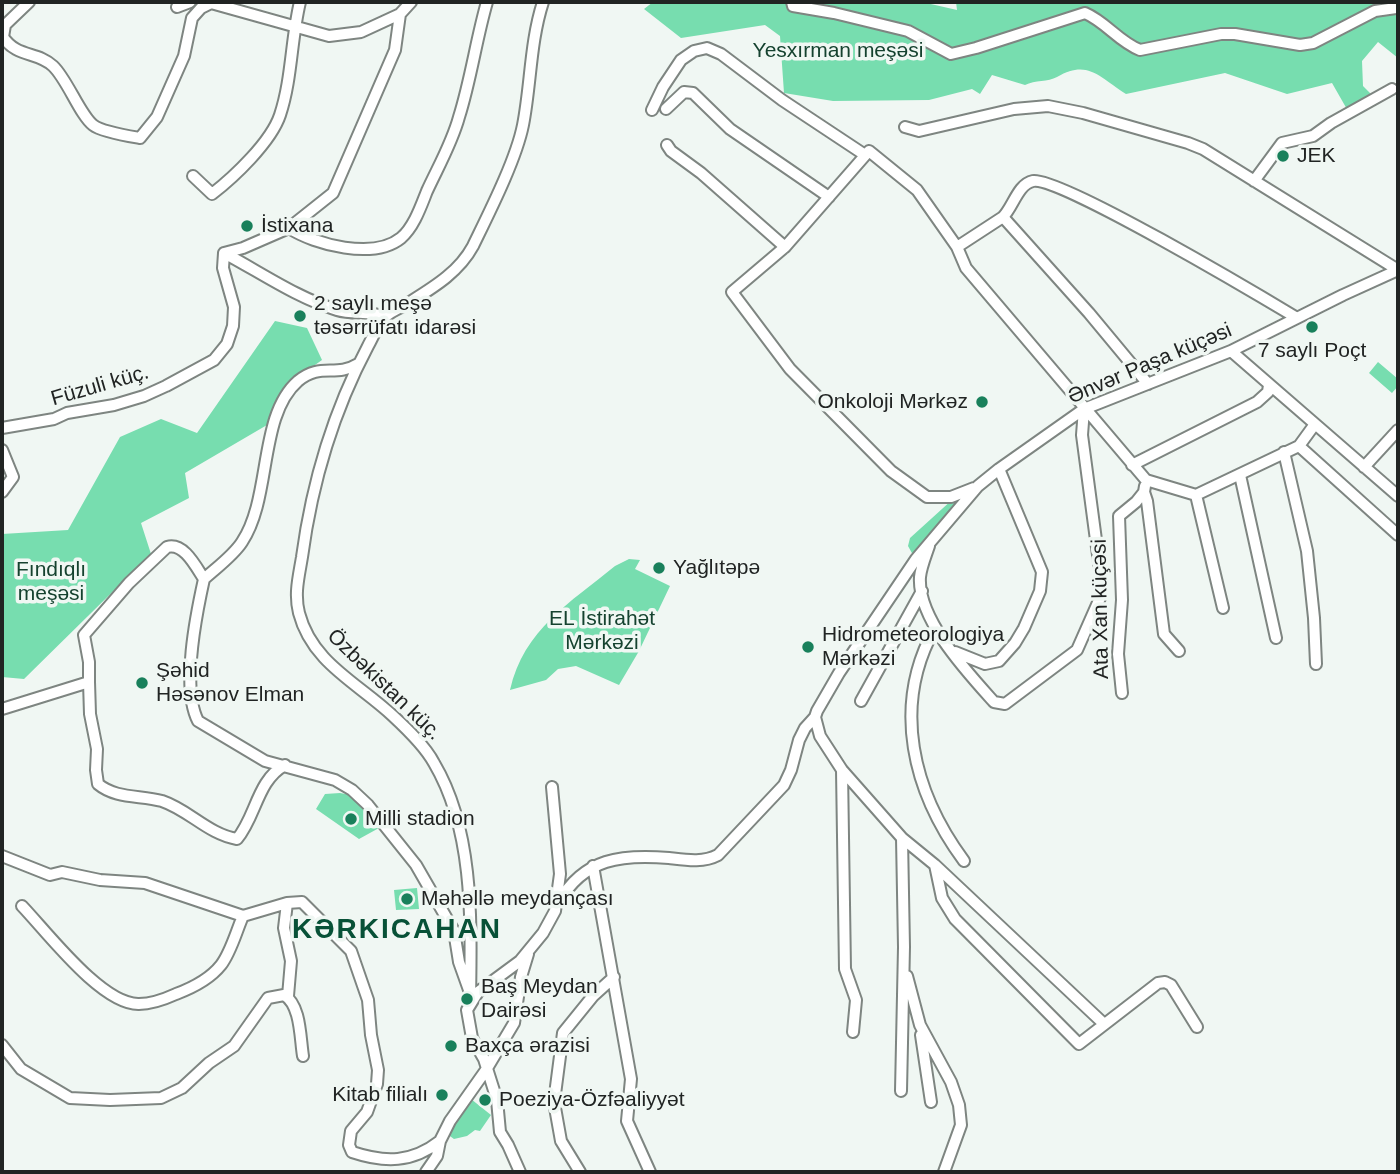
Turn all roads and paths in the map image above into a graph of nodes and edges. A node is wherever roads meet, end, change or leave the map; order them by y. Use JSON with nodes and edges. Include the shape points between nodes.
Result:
{"nodes":[{"id":1,"x":29,"y":2,"type":"edge"},
{"id":2,"x":190,"y":2,"type":"edge"},
{"id":3,"x":300,"y":2,"type":"edge"},
{"id":4,"x":411,"y":2,"type":"edge"},
{"id":5,"x":487,"y":2,"type":"edge"},
{"id":6,"x":543,"y":2,"type":"edge"},
{"id":7,"x":792,"y":2,"type":"edge"},
{"id":8,"x":177,"y":7,"type":"dead end"},
{"id":9,"x":1396,"y":8,"type":"edge"},
{"id":10,"x":400,"y":14,"type":"junction"},
{"id":11,"x":294,"y":27,"type":"junction"},
{"id":12,"x":1392,"y":89,"type":"dead end"},
{"id":13,"x":666,"y":109,"type":"dead end"},
{"id":14,"x":652,"y":110,"type":"dead end"},
{"id":15,"x":905,"y":127,"type":"dead end"},
{"id":16,"x":667,"y":145,"type":"dead end"},
{"id":17,"x":865,"y":155,"type":"junction"},
{"id":18,"x":192,"y":176,"type":"dead end"},
{"id":19,"x":1254,"y":181,"type":"junction"},
{"id":20,"x":829,"y":197,"type":"junction"},
{"id":21,"x":1003,"y":217,"type":"junction"},
{"id":22,"x":289,"y":228,"type":"junction"},
{"id":23,"x":785,"y":247,"type":"junction"},
{"id":24,"x":957,"y":247,"type":"junction"},
{"id":25,"x":224,"y":253,"type":"junction"},
{"id":26,"x":1398,"y":270,"type":"edge"},
{"id":27,"x":385,"y":317,"type":"junction"},
{"id":28,"x":1297,"y":318,"type":"junction"},
{"id":29,"x":1231,"y":351,"type":"junction"},
{"id":30,"x":359,"y":363,"type":"junction"},
{"id":31,"x":1148,"y":384,"type":"junction"},
{"id":32,"x":1269,"y":385,"type":"junction"},
{"id":33,"x":1084,"y":409,"type":"junction"},
{"id":34,"x":1315,"y":424,"type":"junction"},
{"id":35,"x":2,"y":428,"type":"edge"},
{"id":36,"x":1398,"y":430,"type":"edge"},
{"id":37,"x":1299,"y":446,"type":"junction"},
{"id":38,"x":2,"y":450,"type":"edge"},
{"id":39,"x":1284,"y":452,"type":"junction"},
{"id":40,"x":1132,"y":465,"type":"junction"},
{"id":41,"x":1364,"y":467,"type":"junction"},
{"id":42,"x":999,"y":469,"type":"junction"},
{"id":43,"x":1240,"y":475,"type":"junction"},
{"id":44,"x":1146,"y":480,"type":"junction"},
{"id":45,"x":978,"y":486,"type":"junction"},
{"id":46,"x":2,"y":492,"type":"edge"},
{"id":47,"x":1144,"y":492,"type":"junction"},
{"id":48,"x":1196,"y":495,"type":"junction"},
{"id":49,"x":1398,"y":496,"type":"edge"},
{"id":50,"x":1398,"y":535,"type":"edge"},
{"id":51,"x":933,"y":536,"type":"junction"},
{"id":52,"x":204,"y":579,"type":"junction"},
{"id":53,"x":922,"y":591,"type":"junction"},
{"id":54,"x":1223,"y":608,"type":"dead end"},
{"id":55,"x":934,"y":628,"type":"junction"},
{"id":56,"x":1276,"y":638,"type":"dead end"},
{"id":57,"x":953,"y":651,"type":"junction"},
{"id":58,"x":1179,"y":651,"type":"dead end"},
{"id":59,"x":1316,"y":664,"type":"dead end"},
{"id":60,"x":89,"y":682,"type":"junction"},
{"id":61,"x":1122,"y":693,"type":"dead end"},
{"id":62,"x":861,"y":701,"type":"dead end"},
{"id":63,"x":2,"y":709,"type":"edge"},
{"id":64,"x":815,"y":718,"type":"junction"},
{"id":65,"x":285,"y":765,"type":"junction"},
{"id":66,"x":842,"y":770,"type":"junction"},
{"id":67,"x":552,"y":786,"type":"dead end"},
{"id":68,"x":902,"y":838,"type":"junction"},
{"id":69,"x":2,"y":856,"type":"edge"},
{"id":70,"x":964,"y":861,"type":"dead end"},
{"id":71,"x":935,"y":865,"type":"junction"},
{"id":72,"x":593,"y":866,"type":"junction"},
{"id":73,"x":287,"y":903,"type":"junction"},
{"id":74,"x":22,"y":906,"type":"dead end"},
{"id":75,"x":555,"y":911,"type":"junction"},
{"id":76,"x":243,"y":916,"type":"junction"},
{"id":77,"x":529,"y":949,"type":"junction"},
{"id":78,"x":904,"y":964,"type":"junction"},
{"id":79,"x":614,"y":977,"type":"junction"},
{"id":80,"x":288,"y":996,"type":"junction"},
{"id":81,"x":470,"y":997,"type":"junction"},
{"id":82,"x":1103,"y":1023,"type":"junction"},
{"id":83,"x":920,"y":1025,"type":"junction"},
{"id":84,"x":1197,"y":1027,"type":"dead end"},
{"id":85,"x":853,"y":1032,"type":"dead end"},
{"id":86,"x":2,"y":1045,"type":"edge"},
{"id":87,"x":303,"y":1056,"type":"dead end"},
{"id":88,"x":486,"y":1070,"type":"junction"},
{"id":89,"x":901,"y":1091,"type":"dead end"},
{"id":90,"x":931,"y":1102,"type":"dead end"},
{"id":91,"x":440,"y":1140,"type":"junction"},
{"id":92,"x":437,"y":1156,"type":"junction"},
{"id":93,"x":426,"y":1172,"type":"edge"},
{"id":94,"x":439,"y":1172,"type":"edge"},
{"id":95,"x":520,"y":1172,"type":"edge"},
{"id":96,"x":580,"y":1172,"type":"edge"},
{"id":97,"x":650,"y":1172,"type":"edge"},
{"id":98,"x":944,"y":1172,"type":"edge"}],
"edges":[{"from":1,"to":11,"type":"street","via":[[5,26],[3,37],[10,47],[54,67],[93,125],[140,138],[158,117],[184,56],[192,18],[201,8],[211,3]]},
{"from":2,"to":8,"type":"street"},
{"from":3,"to":11,"type":"street"},
{"from":4,"to":10,"type":"street"},
{"from":5,"to":22,"type":"street","via":[[459,117],[417,214],[399,240],[348,249],[303,237]]},
{"from":6,"to":27,"type":"street","name":"Özbəkistan küç.","via":[[532,42],[522,128],[472,246],[454,272]]},
{"from":7,"to":9,"type":"street","via":[[793,6],[908,31],[951,54],[1085,13],[1140,50],[1221,34],[1313,43],[1374,10]]},
{"from":10,"to":11,"type":"street","via":[[349,35],[329,36]]},
{"from":10,"to":22,"type":"street","via":[[395,50],[333,193]]},
{"from":11,"to":18,"type":"street","via":[[285,98],[264,142],[212,194]]},
{"from":12,"to":19,"type":"street","via":[[1313,136],[1282,143]]},
{"from":13,"to":20,"type":"street","via":[[684,92],[692,93],[730,129]]},
{"from":14,"to":17,"type":"street","via":[[681,60],[708,48]]},
{"from":15,"to":19,"type":"street","via":[[919,131],[1014,109],[1062,108],[1188,143]]},
{"from":16,"to":23,"type":"street"},
{"from":17,"to":20,"type":"street"},
{"from":17,"to":24,"type":"street","via":[[869,151],[917,190]]},
{"from":19,"to":26,"type":"street"},
{"from":20,"to":23,"type":"street"},
{"from":21,"to":24,"type":"street"},
{"from":21,"to":28,"type":"street","via":[[1026,184],[1049,183],[1097,205]]},
{"from":21,"to":31,"type":"street"},
{"from":22,"to":25,"type":"street"},
{"from":23,"to":45,"type":"street","via":[[732,292],[790,369],[891,471],[927,497],[951,497]]},
{"from":24,"to":33,"type":"street","via":[[966,268]]},
{"from":25,"to":27,"type":"street","via":[[339,311],[375,312]]},
{"from":25,"to":35,"type":"street","name":"Füzuli küç.","via":[[233,326],[227,344],[214,360],[144,396]]},
{"from":26,"to":28,"type":"street","name":"Ənvər Paşa küçəsi"},
{"from":27,"to":30,"type":"street","name":"Özbəkistan küç."},
{"from":28,"to":29,"type":"street","name":"Ənvər Paşa küçəsi"},
{"from":29,"to":31,"type":"street","name":"Ənvər Paşa küçəsi"},
{"from":29,"to":32,"type":"street"},
{"from":30,"to":52,"type":"street","via":[[343,371],[317,370],[290,389],[275,419],[256,513],[242,543]]},
{"from":30,"to":81,"type":"street","name":"Özbəkistan küç.","via":[[334,422],[308,508],[296,598],[312,643],[330,664],[394,716],[433,760],[444,781],[468,884]]},
{"from":31,"to":33,"type":"street","name":"Ənvər Paşa küçəsi"},
{"from":32,"to":34,"type":"street"},
{"from":32,"to":40,"type":"street","via":[[1257,402]]},
{"from":33,"to":40,"type":"street"},
{"from":33,"to":42,"type":"street","name":"Ənvər Paşa küçəsi"},
{"from":33,"to":57,"type":"street","via":[[1082,435],[1102,585],[1077,650],[1005,704],[994,702]]},
{"from":34,"to":37,"type":"street"},
{"from":34,"to":41,"type":"street"},
{"from":36,"to":41,"type":"street"},
{"from":37,"to":39,"type":"street"},
{"from":37,"to":50,"type":"street"},
{"from":38,"to":46,"type":"street","via":[[13,477]]},
{"from":39,"to":43,"type":"street"},
{"from":39,"to":59,"type":"street","via":[[1307,551]]},
{"from":40,"to":44,"type":"street"},
{"from":41,"to":49,"type":"street"},
{"from":42,"to":45,"type":"street","name":"Ənvər Paşa küçəsi"},
{"from":42,"to":57,"type":"street","via":[[1042,572],[1040,591],[1024,628],[999,661],[985,664]]},
{"from":43,"to":48,"type":"street"},
{"from":43,"to":56,"type":"street"},
{"from":44,"to":47,"type":"street"},
{"from":44,"to":48,"type":"street"},
{"from":45,"to":51,"type":"street","name":"Ənvər Paşa küçəsi"},
{"from":47,"to":58,"type":"street","via":[[1164,634]]},
{"from":47,"to":61,"type":"street","name":"Ata Xan küçəsi","via":[[1119,516]]},
{"from":48,"to":54,"type":"street"},
{"from":51,"to":53,"type":"street","via":[[920,577]]},
{"from":51,"to":64,"type":"street","name":"Ənvər Paşa küçəsi","via":[[822,699]]},
{"from":52,"to":60,"type":"street","via":[[186,554],[173,545],[158,555],[84,635]]},
{"from":52,"to":65,"type":"street","via":[[193,648],[194,713],[198,721],[265,761]]},
{"from":53,"to":55,"type":"street"},
{"from":53,"to":62,"type":"street"},
{"from":55,"to":57,"type":"street"},
{"from":55,"to":70,"type":"street","via":[[913,691],[913,752],[925,792]]},
{"from":60,"to":63,"type":"street"},
{"from":60,"to":65,"type":"street","via":[[98,784],[107,791],[169,804],[214,832],[237,839],[258,797],[277,769]]},
{"from":64,"to":66,"type":"street","via":[[820,736]]},
{"from":64,"to":72,"type":"street","name":"Ənvər Paşa küçəsi","via":[[805,728],[792,770],[777,794],[718,855],[695,860],[638,857]]},
{"from":65,"to":81,"type":"street","via":[[352,790],[416,865],[454,931]]},
{"from":66,"to":68,"type":"street"},
{"from":66,"to":85,"type":"street","via":[[845,969],[856,1000]]},
{"from":67,"to":75,"type":"street","via":[[561,874]]},
{"from":68,"to":71,"type":"street"},
{"from":68,"to":78,"type":"street"},
{"from":69,"to":76,"type":"street","via":[[50,875],[145,883]]},
{"from":71,"to":82,"type":"street"},
{"from":71,"to":82,"type":"street","via":[[942,898],[955,919],[1079,1044]]},
{"from":72,"to":75,"type":"street","via":[[580,873]]},
{"from":72,"to":79,"type":"street"},
{"from":73,"to":76,"type":"street"},
{"from":73,"to":80,"type":"street"},
{"from":73,"to":91,"type":"street","via":[[302,902],[351,951],[368,1000],[377,1084],[367,1112],[351,1131],[352,1153],[400,1160]]},
{"from":74,"to":76,"type":"street","via":[[88,977],[109,994],[139,1004],[175,994],[209,977],[222,964]]},
{"from":75,"to":77,"type":"street"},
{"from":77,"to":81,"type":"street","via":[[520,961]]},
{"from":77,"to":88,"type":"street","via":[[514,1023]]},
{"from":78,"to":83,"type":"street"},
{"from":78,"to":89,"type":"street"},
{"from":79,"to":96,"type":"street","via":[[563,1033],[554,1102],[561,1141]]},
{"from":79,"to":97,"type":"street","via":[[631,1079],[627,1121]]},
{"from":80,"to":86,"type":"street","via":[[268,999],[234,1046],[182,1088],[161,1098],[70,1098],[21,1069]]},
{"from":80,"to":87,"type":"street","via":[[298,1018]]},
{"from":81,"to":88,"type":"street","via":[[469,1027]]},
{"from":82,"to":84,"type":"street","via":[[1165,982]]},
{"from":83,"to":90,"type":"street"},
{"from":83,"to":98,"type":"street","via":[[959,1105],[961,1125]]},
{"from":88,"to":91,"type":"street"},
{"from":88,"to":95,"type":"street","via":[[497,1100],[500,1132]]},
{"from":91,"to":92,"type":"street"},
{"from":92,"to":93,"type":"street"},
{"from":92,"to":94,"type":"street"}]}
